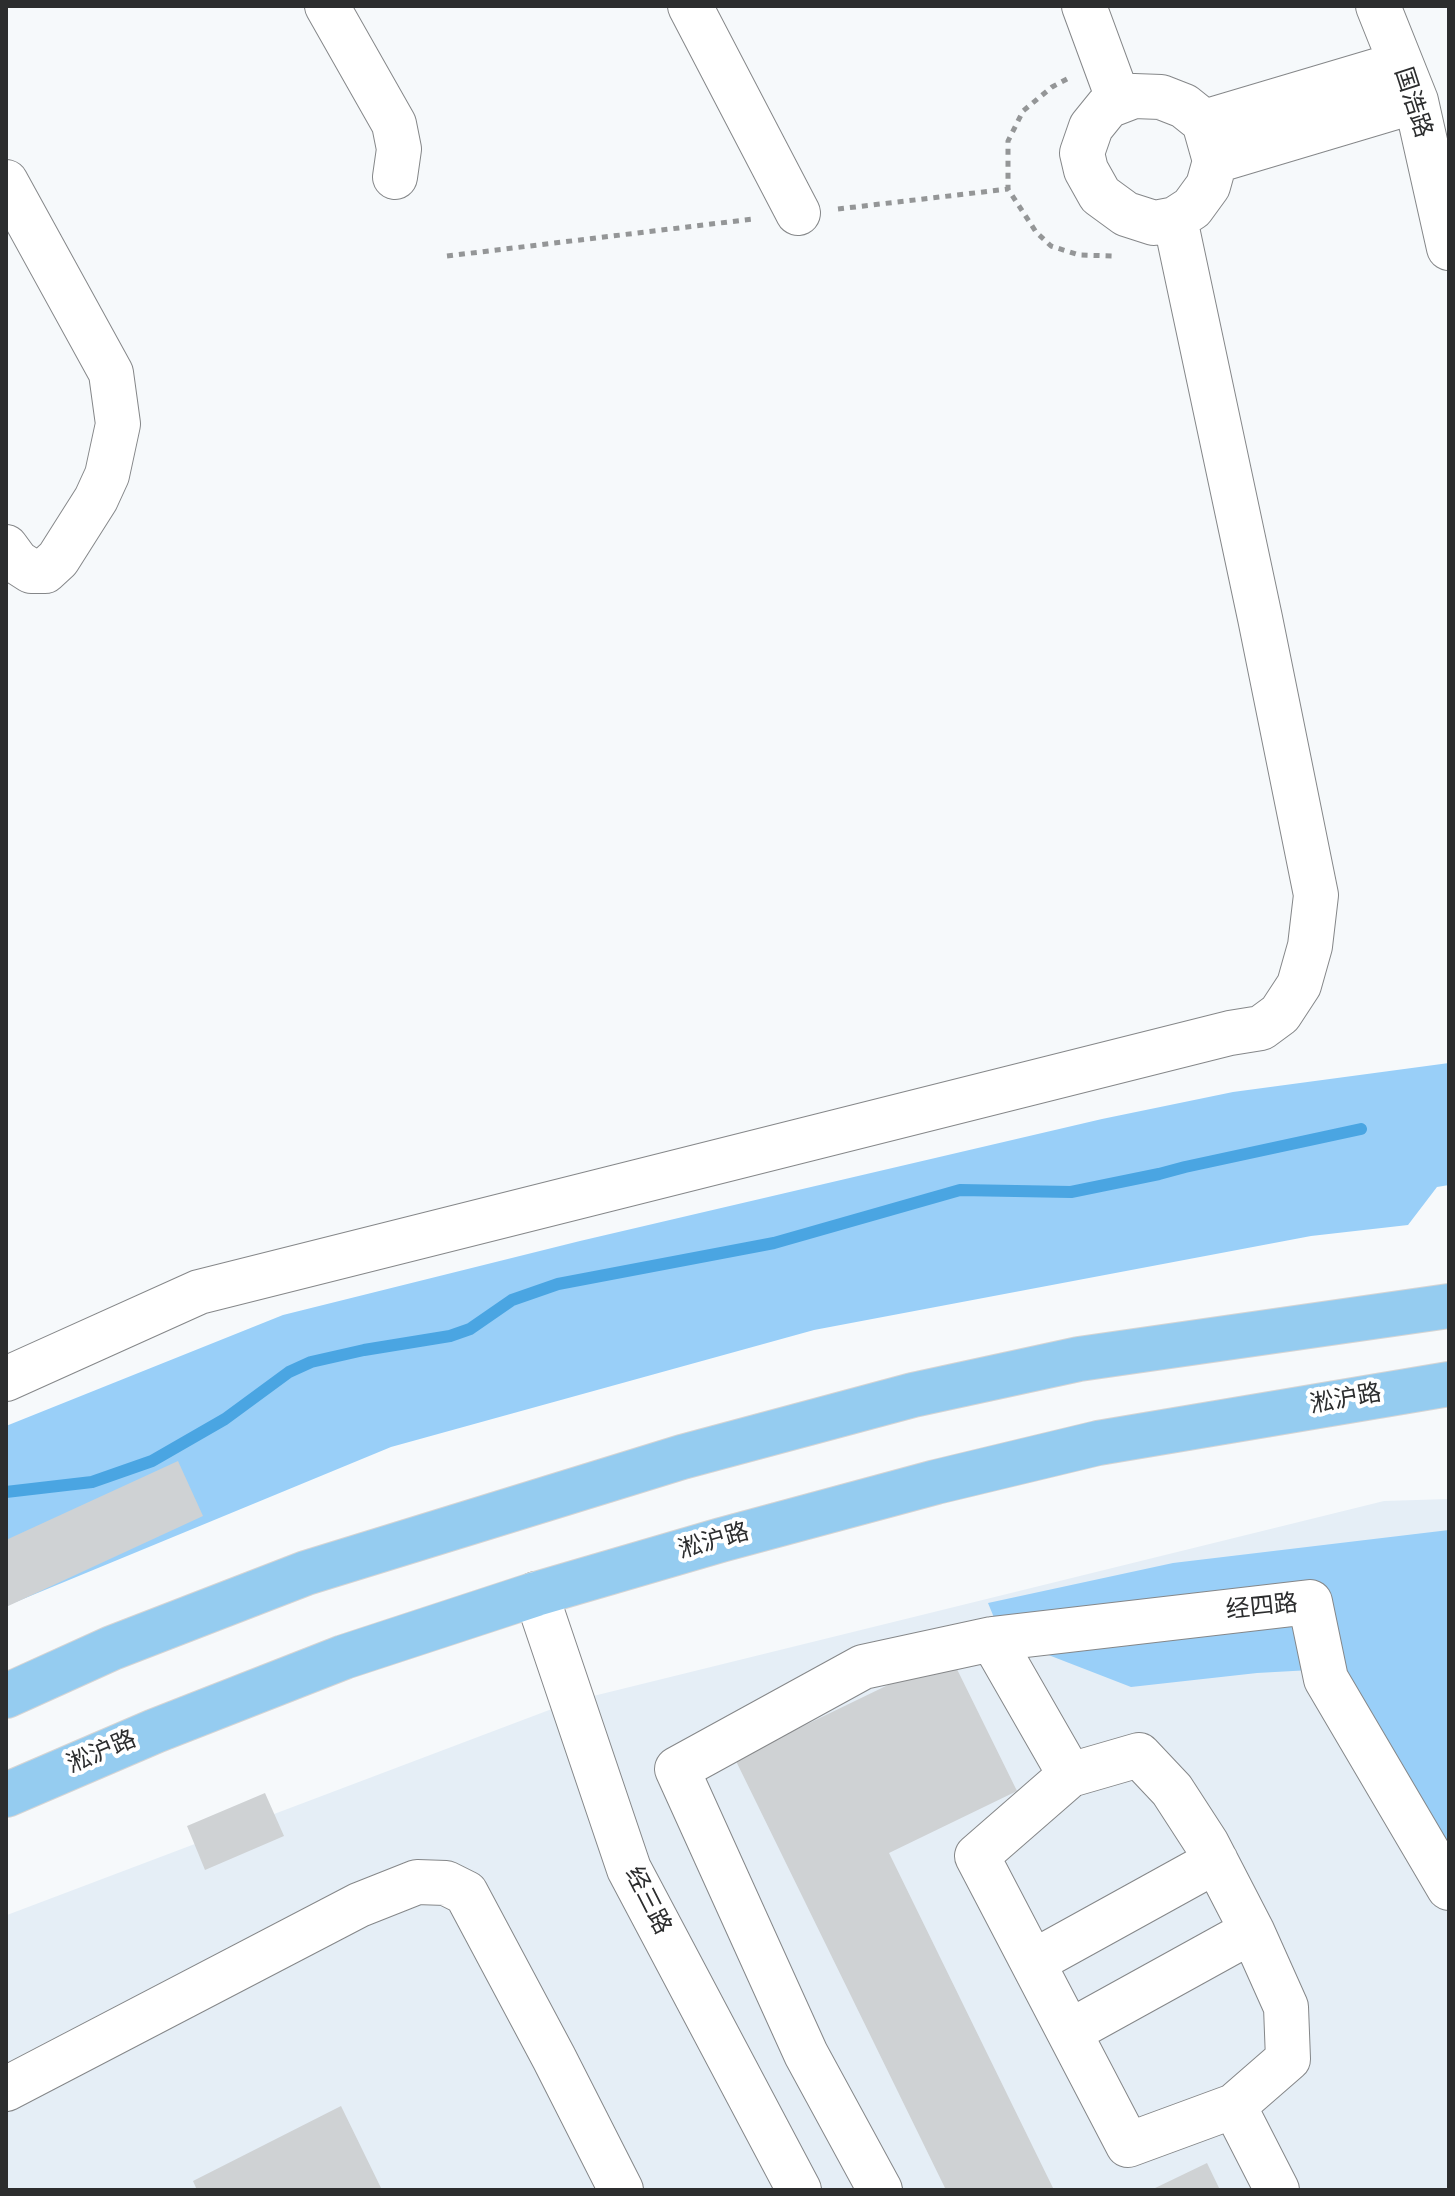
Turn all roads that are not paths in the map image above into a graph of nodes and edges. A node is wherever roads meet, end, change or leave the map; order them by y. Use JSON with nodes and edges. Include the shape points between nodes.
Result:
{"nodes":[{"id":1,"x":327,"y":6,"type":"edge"},
{"id":2,"x":690,"y":6,"type":"edge"},
{"id":3,"x":1084,"y":6,"type":"edge"},
{"id":4,"x":1378,"y":6,"type":"edge"},
{"id":5,"x":1407,"y":82,"type":"junction"},
{"id":6,"x":1119,"y":101,"type":"junction"},
{"id":7,"x":1209,"y":142,"type":"junction"},
{"id":8,"x":395,"y":177,"type":"dead end"},
{"id":9,"x":6,"y":182,"type":"edge"},
{"id":10,"x":798,"y":213,"type":"road end"},
{"id":11,"x":1175,"y":219,"type":"junction"},
{"id":12,"x":1449,"y":248,"type":"edge"},
{"id":13,"x":6,"y":547,"type":"edge"},
{"id":14,"x":1449,"y":1306,"type":"edge"},
{"id":15,"x":6,"y":1379,"type":"edge"},
{"id":16,"x":1449,"y":1384,"type":"edge"},
{"id":17,"x":536,"y":1594,"type":"junction"},
{"id":18,"x":992,"y":1639,"type":"junction"},
{"id":19,"x":6,"y":1696,"type":"edge"},
{"id":20,"x":1070,"y":1775,"type":"junction"},
{"id":21,"x":6,"y":1795,"type":"edge"},
{"id":22,"x":1216,"y":1861,"type":"junction"},
{"id":23,"x":1449,"y":1888,"type":"edge"},
{"id":24,"x":1252,"y":1931,"type":"junction"},
{"id":25,"x":1033,"y":1962,"type":"junction"},
{"id":26,"x":1069,"y":2032,"type":"junction"},
{"id":27,"x":6,"y":2089,"type":"edge"},
{"id":28,"x":1234,"y":2106,"type":"junction"},
{"id":29,"x":621,"y":2190,"type":"edge"},
{"id":30,"x":799,"y":2190,"type":"edge"},
{"id":31,"x":880,"y":2190,"type":"edge"},
{"id":32,"x":1277,"y":2190,"type":"edge"}],
"edges":[{"from":1,"to":8,"type":"street","via":[[394,124],[399,149]]},
{"from":2,"to":10,"type":"street"},
{"from":3,"to":6,"type":"street"},
{"from":4,"to":5,"type":"street","name":"国浩路"},
{"from":5,"to":7,"type":"street"},
{"from":5,"to":12,"type":"street","name":"国浩路"},
{"from":6,"to":7,"type":"street","via":[[1161,97],[1184,106]]},
{"from":6,"to":11,"type":"street","via":[[1091,127],[1082,153],[1086,170],[1100,195],[1126,214],[1154,223]]},
{"from":7,"to":11,"type":"street","via":[[1208,186],[1192,208]]},
{"from":9,"to":13,"type":"street","via":[[111,373],[118,424],[107,475],[58,559],[45,571],[31,571]]},
{"from":11,"to":15,"type":"street","via":[[1316,895],[1299,985],[1280,1014],[1261,1028],[199,1292]]},
{"from":14,"to":19,"type":"main road","via":[[1079,1359],[913,1395],[698,1453],[306,1573],[112,1648]]},
{"from":16,"to":17,"type":"main road","name":"淞沪路","via":[[1098,1443],[936,1482]]},
{"from":17,"to":21,"type":"main road","name":"淞沪路","via":[[344,1657]]},
{"from":17,"to":30,"type":"street","name":"经三路","via":[[629,1869]]},
{"from":18,"to":20,"type":"street"},
{"from":18,"to":23,"type":"street","name":"经四路","via":[[1310,1602],[1326,1679]]},
{"from":18,"to":31,"type":"street","via":[[863,1667],[677,1769],[806,2054]]},
{"from":20,"to":22,"type":"street","via":[[1139,1755],[1172,1790]]},
{"from":20,"to":25,"type":"street","via":[[977,1856]]},
{"from":22,"to":24,"type":"street"},
{"from":22,"to":25,"type":"street"},
{"from":24,"to":26,"type":"street"},
{"from":24,"to":28,"type":"street","via":[[1286,2007],[1288,2059]]},
{"from":25,"to":26,"type":"street"},
{"from":26,"to":28,"type":"street","via":[[1128,2145]]},
{"from":27,"to":29,"type":"street","via":[[359,1905],[417,1882],[446,1883],[466,1893]]},
{"from":28,"to":32,"type":"street"}]}
